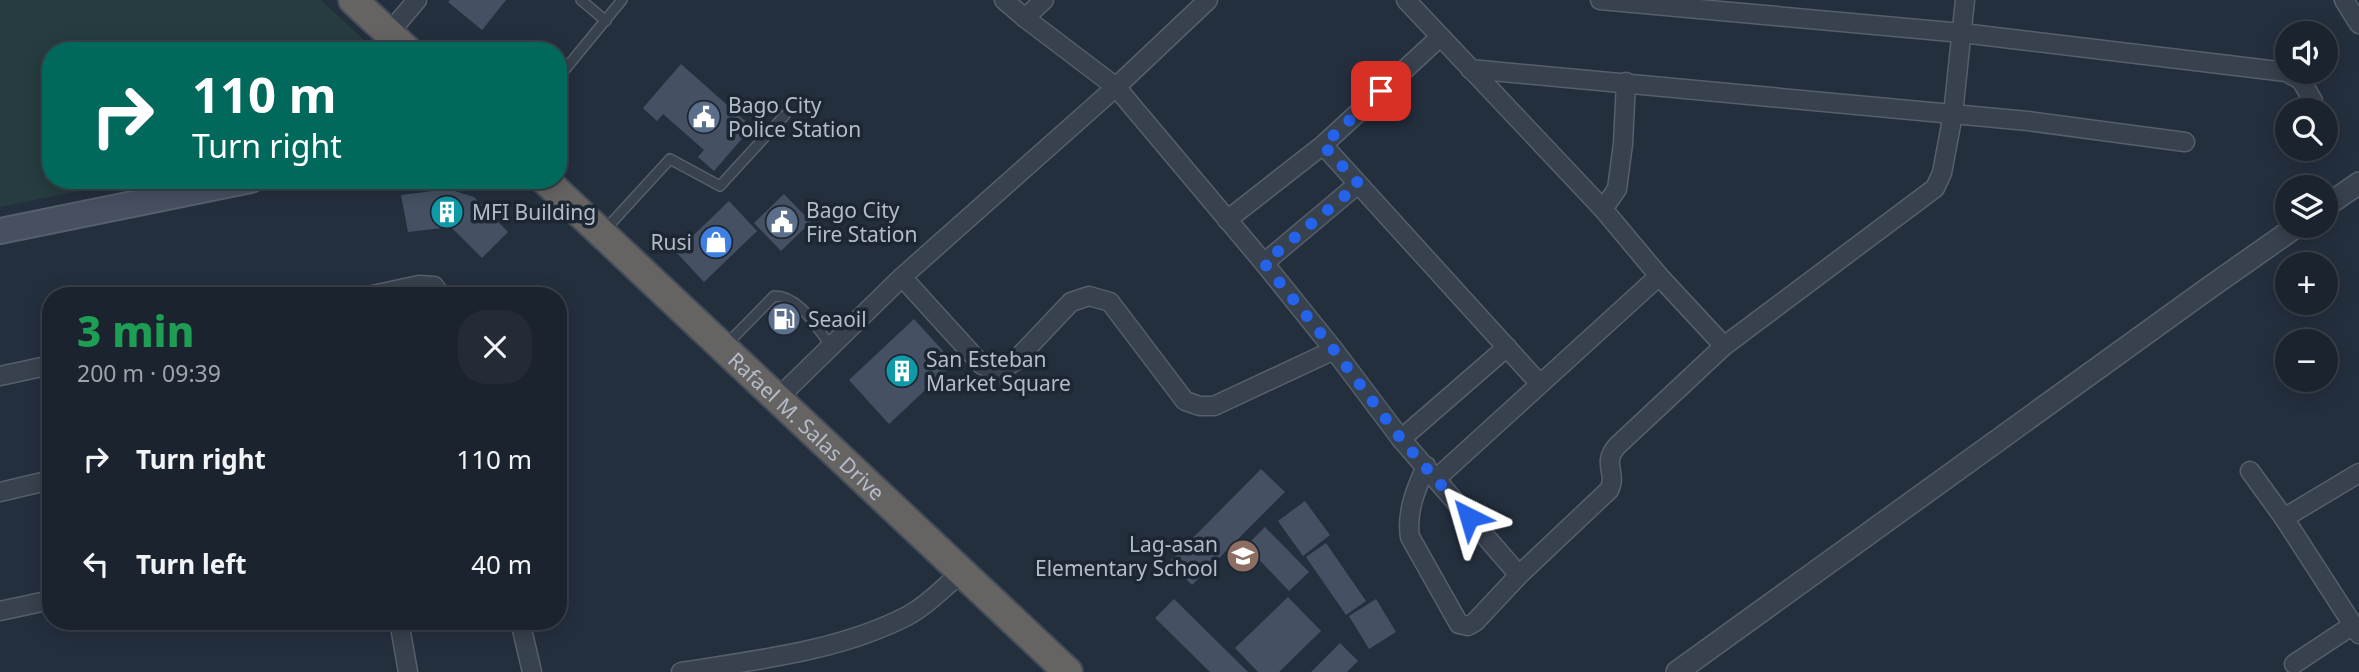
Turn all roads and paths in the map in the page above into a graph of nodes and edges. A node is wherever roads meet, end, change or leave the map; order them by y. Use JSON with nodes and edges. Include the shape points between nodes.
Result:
{"nodes":[{"id":1,"x":353,"y":0,"type":"edge"},
{"id":2,"x":417,"y":0,"type":"edge"},
{"id":3,"x":581,"y":0,"type":"edge"},
{"id":4,"x":622,"y":0,"type":"edge"},
{"id":5,"x":1004,"y":0,"type":"edge"},
{"id":6,"x":1044,"y":0,"type":"edge"},
{"id":7,"x":1208,"y":0,"type":"edge"},
{"id":8,"x":1406,"y":0,"type":"edge"},
{"id":9,"x":1600,"y":0,"type":"edge"},
{"id":10,"x":1965,"y":0,"type":"edge"},
{"id":11,"x":2344,"y":0,"type":"edge"},
{"id":12,"x":1025,"y":18,"type":"junction"},
{"id":13,"x":606,"y":21,"type":"junction"},
{"id":14,"x":2359,"y":24,"type":"edge"},
{"id":15,"x":1962,"y":33,"type":"junction"},
{"id":16,"x":1440,"y":37,"type":"junction"},
{"id":17,"x":398,"y":42,"type":"edge"},
{"id":18,"x":567,"y":67,"type":"edge"},
{"id":19,"x":1470,"y":69,"type":"junction"},
{"id":20,"x":1626,"y":82,"type":"junction"},
{"id":21,"x":1116,"y":87,"type":"junction"},
{"id":22,"x":2311,"y":98,"type":"edge"},
{"id":23,"x":785,"y":114,"type":"dead end"},
{"id":24,"x":1953,"y":114,"type":"junction"},
{"id":25,"x":2185,"y":142,"type":"dead end"},
{"id":26,"x":1323,"y":145,"type":"junction"},
{"id":27,"x":2359,"y":183,"type":"edge"},
{"id":28,"x":1359,"y":184,"type":"junction"},
{"id":29,"x":207,"y":189,"type":"edge"},
{"id":30,"x":555,"y":189,"type":"edge"},
{"id":31,"x":2338,"y":198,"type":"edge"},
{"id":32,"x":1603,"y":209,"type":"junction"},
{"id":33,"x":1227,"y":220,"type":"junction"},
{"id":34,"x":0,"y":231,"type":"edge"},
{"id":35,"x":602,"y":233,"type":"junction"},
{"id":36,"x":2280,"y":238,"type":"edge"},
{"id":37,"x":1264,"y":263,"type":"junction"},
{"id":38,"x":1659,"y":276,"type":"junction"},
{"id":39,"x":902,"y":277,"type":"junction"},
{"id":40,"x":410,"y":287,"type":"edge"},
{"id":41,"x":435,"y":287,"type":"edge"},
{"id":42,"x":831,"y":346,"type":"junction"},
{"id":43,"x":1724,"y":346,"type":"junction"},
{"id":44,"x":724,"y":348,"type":"junction"},
{"id":45,"x":1507,"y":348,"type":"junction"},
{"id":46,"x":1334,"y":350,"type":"junction"},
{"id":47,"x":42,"y":367,"type":"edge"},
{"id":48,"x":0,"y":376,"type":"edge"},
{"id":49,"x":1539,"y":383,"type":"junction"},
{"id":50,"x":778,"y":398,"type":"junction"},
{"id":51,"x":1401,"y":439,"type":"junction"},
{"id":52,"x":2250,"y":471,"type":"dead end"},
{"id":53,"x":1432,"y":472,"type":"junction"},
{"id":54,"x":42,"y":482,"type":"edge"},
{"id":55,"x":2356,"y":482,"type":"edge"},
{"id":56,"x":0,"y":492,"type":"edge"},
{"id":57,"x":2284,"y":518,"type":"junction"},
{"id":58,"x":1519,"y":575,"type":"junction"},
{"id":59,"x":959,"y":576,"type":"junction"},
{"id":60,"x":42,"y":602,"type":"edge"},
{"id":61,"x":0,"y":611,"type":"edge"},
{"id":62,"x":2356,"y":629,"type":"edge"},
{"id":63,"x":401,"y":630,"type":"edge"},
{"id":64,"x":522,"y":630,"type":"edge"},
{"id":65,"x":2294,"y":664,"type":"dead end"},
{"id":66,"x":408,"y":672,"type":"edge"},
{"id":67,"x":532,"y":672,"type":"edge"},
{"id":68,"x":681,"y":672,"type":"edge"},
{"id":69,"x":1068,"y":672,"type":"edge"},
{"id":70,"x":1677,"y":672,"type":"edge"}],
"edges":[{"from":1,"to":17,"type":"highway"},
{"from":2,"to":17,"type":"street"},
{"from":3,"to":13,"type":"lane"},
{"from":4,"to":13,"type":"lane"},
{"from":5,"to":12,"type":"street"},
{"from":6,"to":12,"type":"street"},
{"from":7,"to":21,"type":"street"},
{"from":8,"to":16,"type":"street"},
{"from":9,"to":15,"type":"street"},
{"from":10,"to":15,"type":"street"},
{"from":11,"to":14,"type":"street"},
{"from":12,"to":21,"type":"street"},
{"from":13,"to":18,"type":"lane"},
{"from":15,"to":22,"type":"street","via":[[2286,72],[2301,80]]},
{"from":15,"to":24,"type":"street"},
{"from":16,"to":19,"type":"street"},
{"from":16,"to":26,"type":"street"},
{"from":19,"to":20,"type":"street"},
{"from":19,"to":32,"type":"street"},
{"from":20,"to":24,"type":"street"},
{"from":20,"to":32,"type":"street","via":[[1617,189]]},
{"from":21,"to":33,"type":"street"},
{"from":21,"to":39,"type":"street"},
{"from":23,"to":35,"type":"lane","via":[[720,186],[670,159]]},
{"from":24,"to":25,"type":"street"},
{"from":24,"to":43,"type":"street","via":[[1935,188]]},
{"from":26,"to":28,"type":"street"},
{"from":26,"to":33,"type":"street"},
{"from":27,"to":31,"type":"street"},
{"from":28,"to":37,"type":"street"},
{"from":28,"to":45,"type":"street"},
{"from":29,"to":34,"type":"main road"},
{"from":30,"to":35,"type":"highway","name":"Rafael M. Salas Drive"},
{"from":32,"to":38,"type":"street"},
{"from":33,"to":37,"type":"street"},
{"from":35,"to":44,"type":"highway","name":"Rafael M. Salas Drive"},
{"from":36,"to":70,"type":"street"},
{"from":37,"to":46,"type":"street"},
{"from":38,"to":43,"type":"street"},
{"from":38,"to":49,"type":"street"},
{"from":39,"to":42,"type":"street"},
{"from":39,"to":46,"type":"street","via":[[982,365],[1000,372],[1071,302],[1089,296],[1110,302],[1185,401],[1200,406],[1214,406]]},
{"from":40,"to":41,"type":"street"},
{"from":42,"to":44,"type":"lane","via":[[799,306],[774,296]]},
{"from":42,"to":50,"type":"street"},
{"from":43,"to":58,"type":"street","via":[[1610,453],[1609,491]]},
{"from":44,"to":50,"type":"highway","name":"Rafael M. Salas Drive"},
{"from":45,"to":49,"type":"street"},
{"from":45,"to":51,"type":"street"},
{"from":46,"to":51,"type":"street"},
{"from":47,"to":48,"type":"street"},
{"from":49,"to":53,"type":"street"},
{"from":50,"to":59,"type":"highway","name":"Rafael M. Salas Drive"},
{"from":51,"to":53,"type":"street"},
{"from":52,"to":57,"type":"street"},
{"from":53,"to":58,"type":"street"},
{"from":53,"to":58,"type":"street","via":[[1413,498],[1410,537],[1459,624],[1475,622]]},
{"from":54,"to":56,"type":"street"},
{"from":55,"to":57,"type":"street"},
{"from":57,"to":62,"type":"street"},
{"from":59,"to":68,"type":"street","via":[[937,597],[906,616],[839,643]]},
{"from":59,"to":69,"type":"highway","name":"Rafael M. Salas Drive"},
{"from":60,"to":61,"type":"street"},
{"from":62,"to":65,"type":"street"},
{"from":63,"to":66,"type":"street"},
{"from":64,"to":67,"type":"street"}]}
